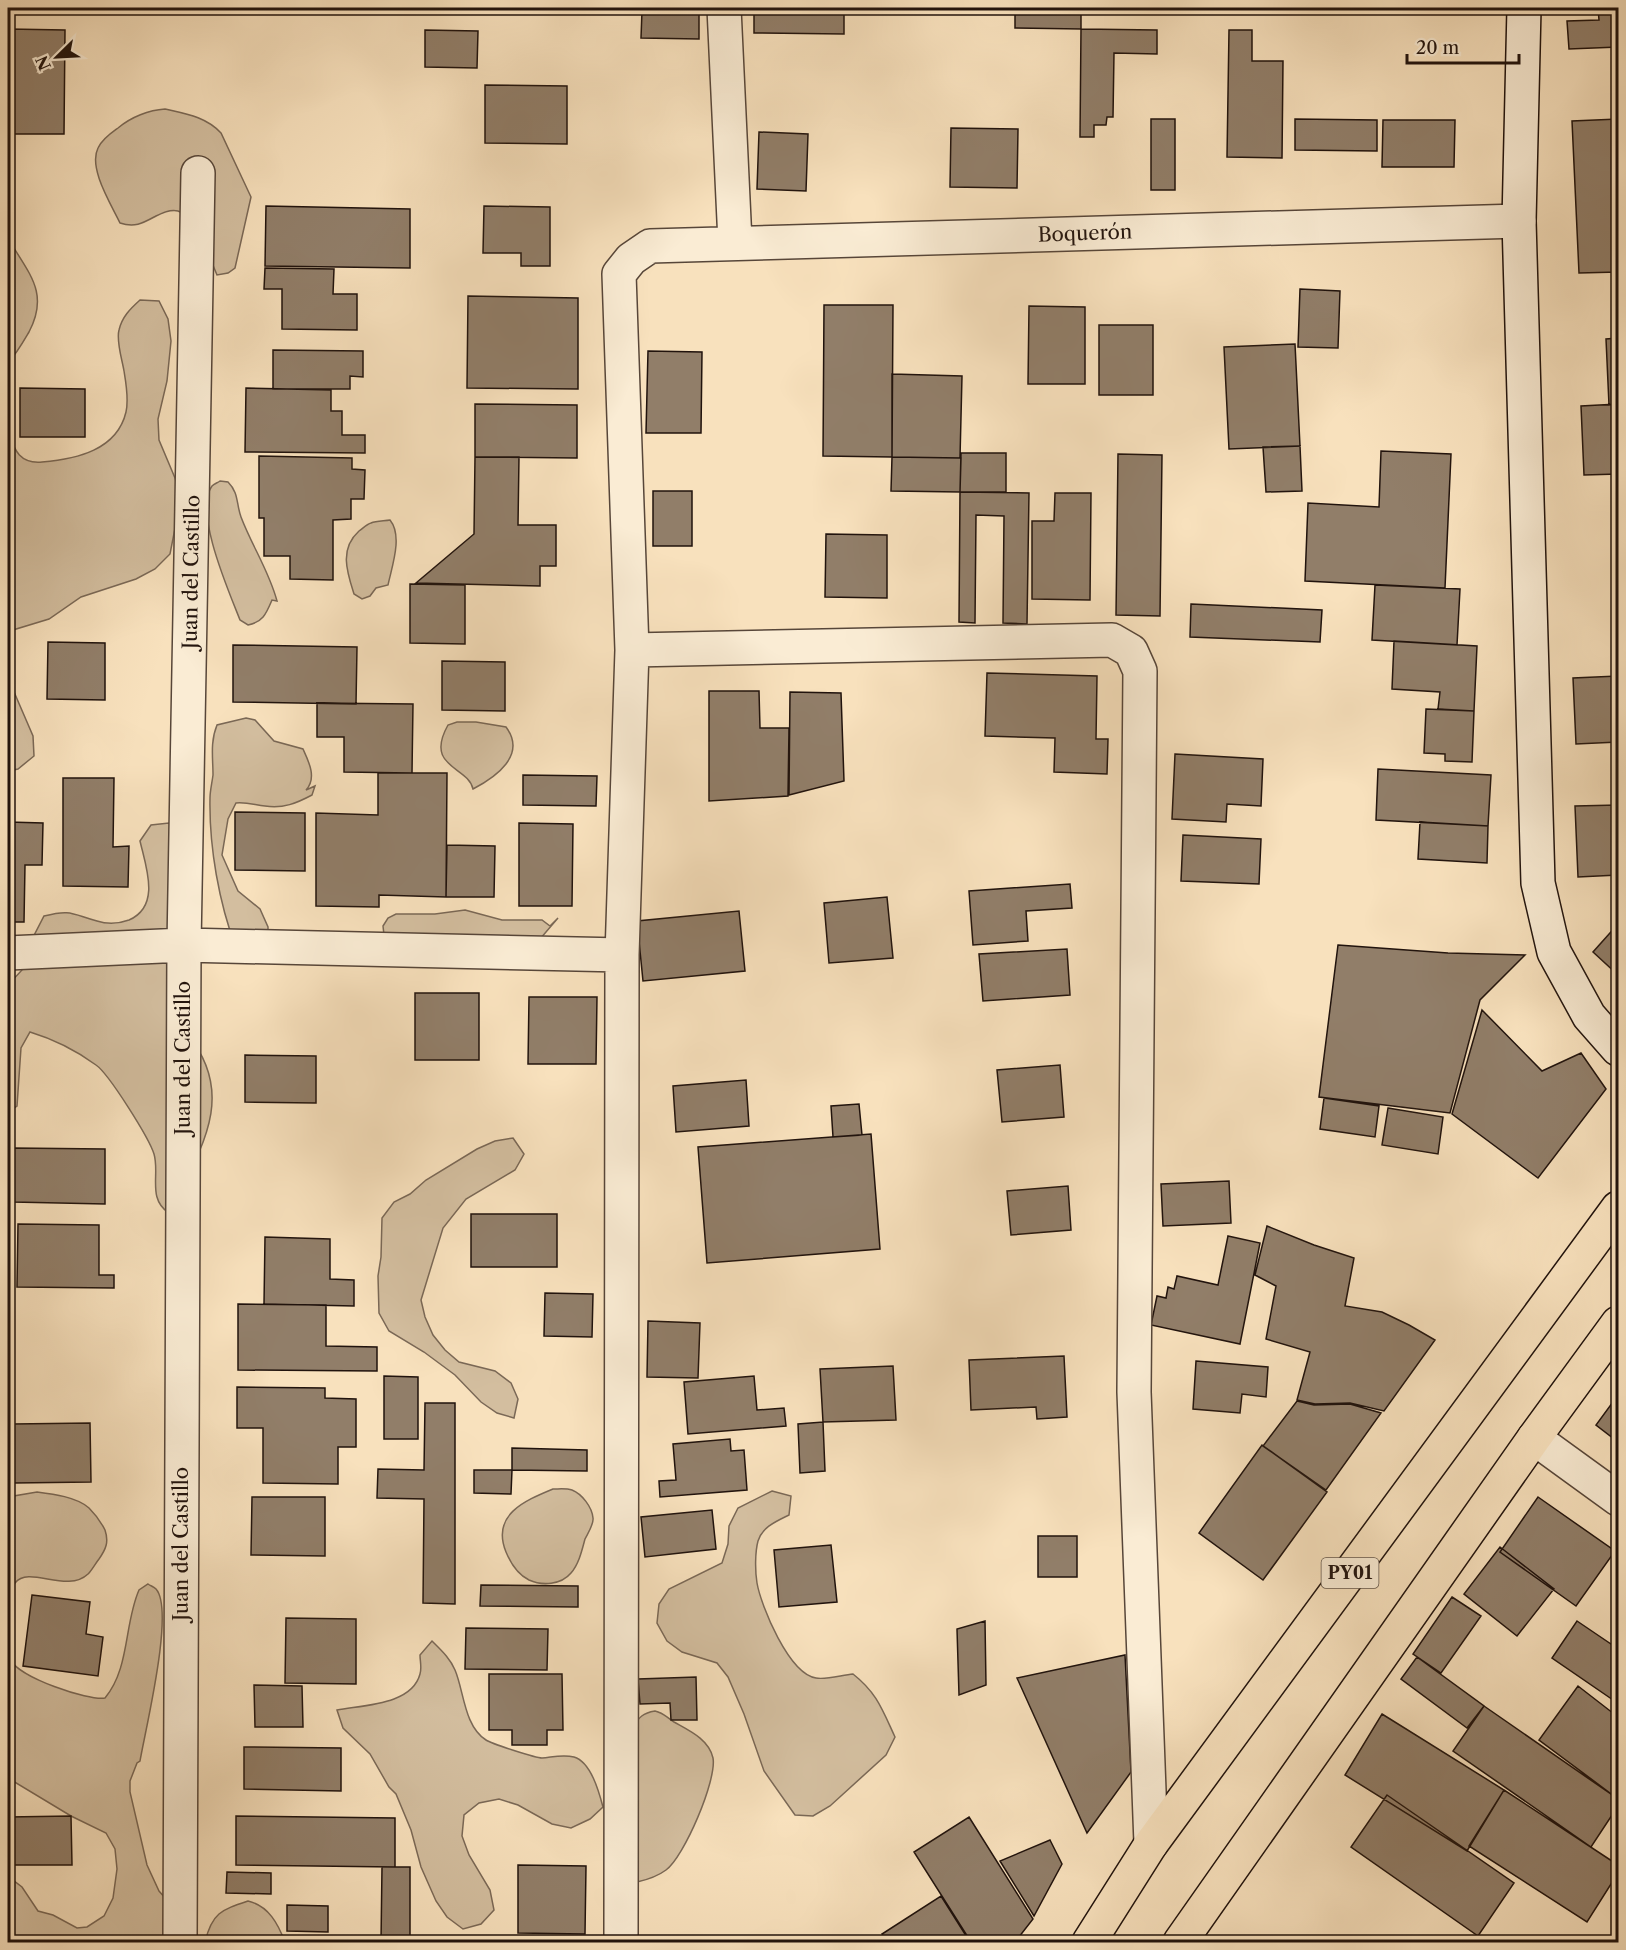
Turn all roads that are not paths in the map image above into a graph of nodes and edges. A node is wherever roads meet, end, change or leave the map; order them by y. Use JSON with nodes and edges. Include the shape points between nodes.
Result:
{"nodes":[{"id":1,"x":724,"y":8,"type":"edge"},
{"id":2,"x":1524,"y":8,"type":"edge"},
{"id":3,"x":198,"y":173,"type":"dead end"},
{"id":4,"x":1519,"y":220,"type":"junction"},
{"id":5,"x":735,"y":242,"type":"junction"},
{"id":6,"x":632,"y":650,"type":"junction"},
{"id":7,"x":184,"y":945,"type":"junction"},
{"id":8,"x":8,"y":952,"type":"edge"},
{"id":9,"x":622,"y":956,"type":"junction"},
{"id":10,"x":1618,"y":1049,"type":"edge"},
{"id":11,"x":1618,"y":1208,"type":"edge"},
{"id":12,"x":1618,"y":1323,"type":"edge"},
{"id":13,"x":1534,"y":1438,"type":"junction"},
{"id":14,"x":1618,"y":1499,"type":"edge"},
{"id":15,"x":1151,"y":1844,"type":"junction"},
{"id":16,"x":180,"y":1942,"type":"edge"},
{"id":17,"x":621,"y":1942,"type":"edge"},
{"id":18,"x":1089,"y":1942,"type":"edge"},
{"id":19,"x":1180,"y":1942,"type":"edge"}],
"edges":[{"from":1,"to":5,"type":"street"},
{"from":2,"to":4,"type":"street"},
{"from":3,"to":7,"type":"street","name":"Juan del Castillo"},
{"from":4,"to":5,"type":"street","name":"Boquerón"},
{"from":4,"to":10,"type":"street","via":[[1538,883],[1554,952],[1589,1016]]},
{"from":5,"to":6,"type":"street","name":"Boquerón","via":[[650,246],[631,259],[619,274]]},
{"from":6,"to":9,"type":"street"},
{"from":6,"to":15,"type":"street","via":[[1112,640],[1131,651],[1140,672],[1134,1392]]},
{"from":7,"to":8,"type":"street"},
{"from":7,"to":9,"type":"street"},
{"from":7,"to":16,"type":"street","name":"Juan del Castillo"},
{"from":9,"to":17,"type":"street"},
{"from":11,"to":15,"type":"highway","number":"PY01"},
{"from":12,"to":13,"type":"highway"},
{"from":13,"to":14,"type":"street"},
{"from":13,"to":19,"type":"highway"},
{"from":15,"to":18,"type":"highway","number":"PY01"}]}
